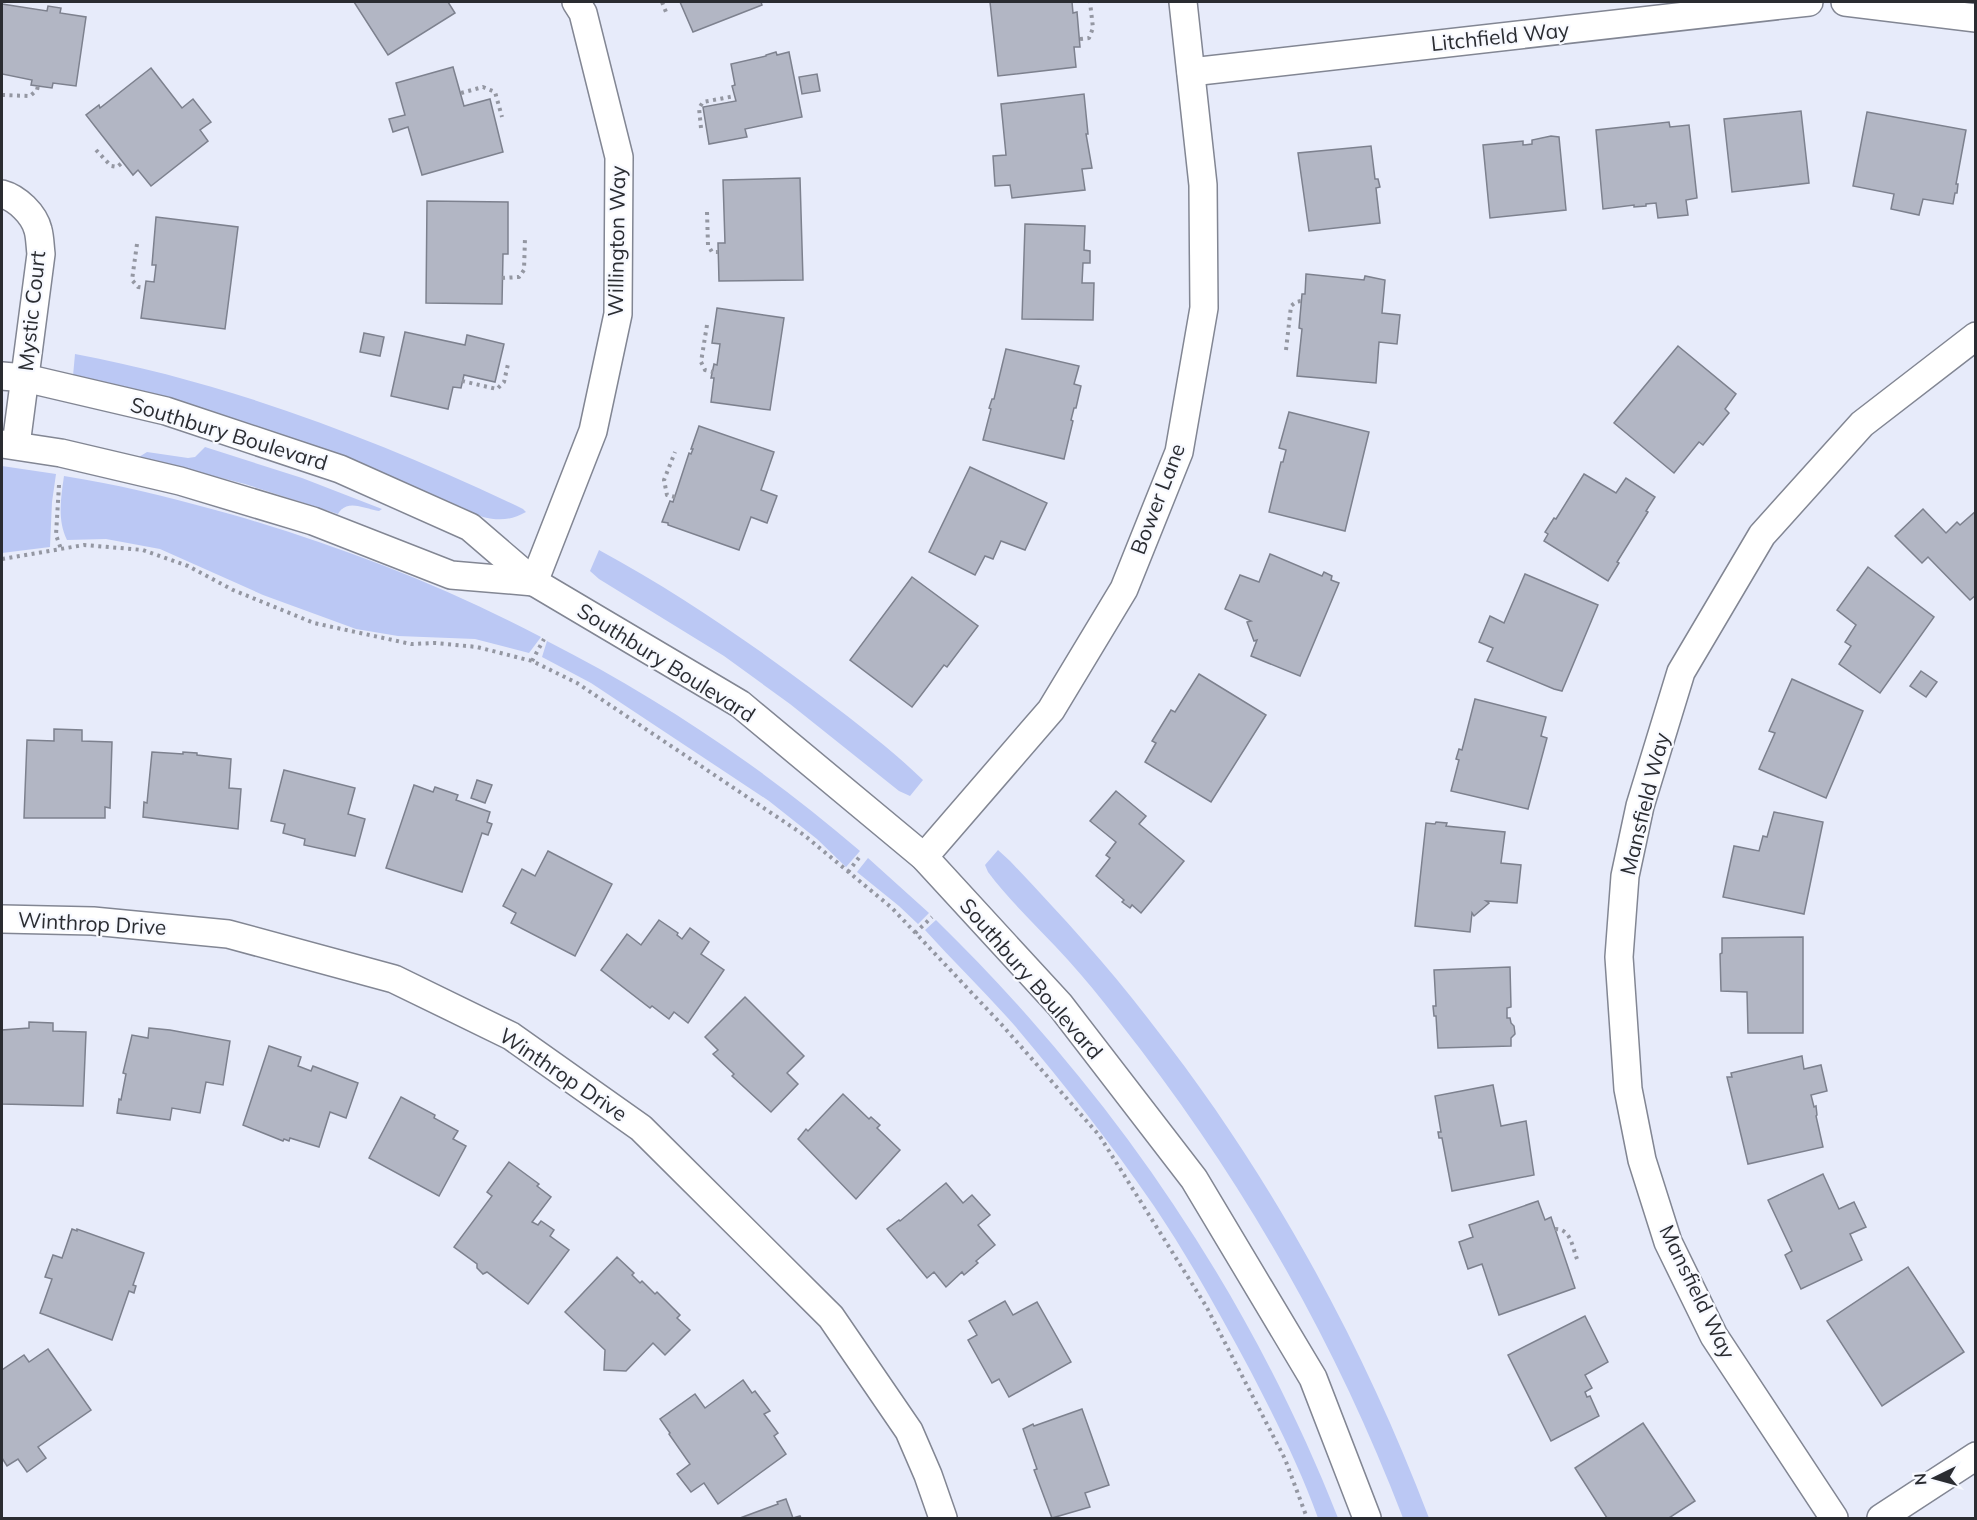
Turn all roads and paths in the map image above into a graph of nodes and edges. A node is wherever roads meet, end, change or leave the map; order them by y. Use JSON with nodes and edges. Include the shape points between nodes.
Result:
{"nodes":[{"id":1,"x":576,"y":2,"type":"edge"},
{"id":2,"x":662,"y":2,"type":"edge"},
{"id":3,"x":1090,"y":2,"type":"edge"},
{"id":4,"x":1183,"y":2,"type":"edge"},
{"id":5,"x":1809,"y":2,"type":"edge"},
{"id":6,"x":1845,"y":2,"type":"edge"},
{"id":7,"x":666,"y":12,"type":"dead end"},
{"id":8,"x":1976,"y":18,"type":"edge"},
{"id":9,"x":1080,"y":39,"type":"dead end"},
{"id":10,"x":1191,"y":72,"type":"junction"},
{"id":11,"x":38,"y":86,"type":"dead end"},
{"id":12,"x":461,"y":93,"type":"dead end"},
{"id":13,"x":2,"y":95,"type":"edge"},
{"id":14,"x":735,"y":96,"type":"dead end"},
{"id":15,"x":502,"y":117,"type":"dead end"},
{"id":16,"x":701,"y":128,"type":"dead end"},
{"id":17,"x":96,"y":150,"type":"dead end"},
{"id":18,"x":123,"y":162,"type":"dead end"},
{"id":19,"x":2,"y":194,"type":"edge"},
{"id":20,"x":707,"y":212,"type":"dead end"},
{"id":21,"x":525,"y":238,"type":"dead end"},
{"id":22,"x":137,"y":244,"type":"dead end"},
{"id":23,"x":718,"y":252,"type":"dead end"},
{"id":24,"x":502,"y":278,"type":"dead end"},
{"id":25,"x":146,"y":288,"type":"dead end"},
{"id":26,"x":1301,"y":301,"type":"dead end"},
{"id":27,"x":707,"y":326,"type":"dead end"},
{"id":28,"x":1976,"y":336,"type":"edge"},
{"id":29,"x":1286,"y":350,"type":"dead end"},
{"id":30,"x":508,"y":364,"type":"dead end"},
{"id":31,"x":713,"y":372,"type":"dead end"},
{"id":32,"x":14,"y":377,"type":"edge"},
{"id":33,"x":462,"y":381,"type":"dead end"},
{"id":34,"x":9,"y":444,"type":"edge"},
{"id":35,"x":675,"y":452,"type":"dead end"},
{"id":36,"x":59,"y":476,"type":"dead end"},
{"id":37,"x":675,"y":497,"type":"dead end"},
{"id":38,"x":61,"y":549,"type":"junction"},
{"id":39,"x":2,"y":559,"type":"edge"},
{"id":40,"x":534,"y":582,"type":"junction"},
{"id":41,"x":544,"y":639,"type":"dead end"},
{"id":42,"x":532,"y":661,"type":"junction"},
{"id":43,"x":861,"y":855,"type":"dead end"},
{"id":44,"x":924,"y":857,"type":"junction"},
{"id":45,"x":848,"y":872,"type":"junction"},
{"id":46,"x":932,"y":917,"type":"dead end"},
{"id":47,"x":2,"y":919,"type":"edge"},
{"id":48,"x":915,"y":933,"type":"junction"},
{"id":49,"x":1555,"y":1229,"type":"dead end"},
{"id":50,"x":1577,"y":1259,"type":"dead end"},
{"id":51,"x":1976,"y":1456,"type":"edge"},
{"id":52,"x":943,"y":1518,"type":"edge"},
{"id":53,"x":1306,"y":1518,"type":"edge"},
{"id":54,"x":1367,"y":1518,"type":"edge"},
{"id":55,"x":1834,"y":1518,"type":"edge"},
{"id":56,"x":1881,"y":1518,"type":"edge"}],
"edges":[{"from":1,"to":40,"type":"street","name":"Willington Way","via":[[583,13],[619,157],[618,311],[593,431]]},
{"from":2,"to":7,"type":"path"},
{"from":3,"to":9,"type":"path","via":[[1093,28],[1089,38]]},
{"from":4,"to":10,"type":"street","name":"Bower Lane"},
{"from":5,"to":10,"type":"street","name":"Litchfield Way"},
{"from":6,"to":8,"type":"street"},
{"from":10,"to":44,"type":"street","name":"Bower Lane","via":[[1203,185],[1204,308],[1179,452],[1124,589],[1051,710]]},
{"from":11,"to":13,"type":"path","via":[[30,96]]},
{"from":12,"to":15,"type":"path","via":[[483,87],[495,92]]},
{"from":14,"to":16,"type":"path","via":[[703,102],[699,108]]},
{"from":17,"to":18,"type":"path","via":[[111,166]]},
{"from":19,"to":32,"type":"street","name":"Mystic Court","via":[[26,209],[38,228],[41,254]]},
{"from":20,"to":23,"type":"path","via":[[708,245],[712,252]]},
{"from":21,"to":24,"type":"path","via":[[524,270],[519,278]]},
{"from":22,"to":25,"type":"path","via":[[132,280],[138,287]]},
{"from":26,"to":29,"type":"path","via":[[1291,306]]},
{"from":27,"to":31,"type":"path","via":[[701,362],[705,370]]},
{"from":28,"to":55,"type":"street","name":"Mansfield Way","via":[[1862,424],[1762,535],[1681,672],[1640,806],[1625,876],[1619,957],[1628,1089],[1642,1160],[1668,1242],[1714,1336]]},
{"from":30,"to":33,"type":"path","via":[[504,382],[497,389]]},
{"from":32,"to":34,"type":"street","name":"Mystic Court"},
{"from":32,"to":40,"type":"street","name":"Southbury Boulevard","via":[[166,411],[340,469],[470,527]]},
{"from":34,"to":40,"type":"street","name":"Southbury Boulevard","via":[[180,481],[302,517],[451,574]]},
{"from":35,"to":37,"type":"path","via":[[664,480],[667,495]]},
{"from":36,"to":38,"type":"path","via":[[56,529]]},
{"from":38,"to":39,"type":"path"},
{"from":38,"to":42,"type":"path","via":[[84,545],[143,550],[314,623],[411,644],[477,647]]},
{"from":40,"to":44,"type":"street","name":"Southbury Boulevard","via":[[740,704]]},
{"from":41,"to":42,"type":"path"},
{"from":42,"to":45,"type":"path","via":[[577,683],[735,787],[804,835]]},
{"from":43,"to":45,"type":"path"},
{"from":44,"to":54,"type":"street","name":"Southbury Boulevard","via":[[1060,1005],[1194,1179],[1313,1378]]},
{"from":45,"to":48,"type":"path","via":[[892,908]]},
{"from":46,"to":48,"type":"path"},
{"from":47,"to":52,"type":"street","name":"Winthrop Drive","via":[[93,921],[228,934],[394,979],[511,1036],[641,1128],[831,1317],[909,1431]]},
{"from":48,"to":53,"type":"path","via":[[1099,1135],[1206,1306],[1285,1459]]},
{"from":49,"to":50,"type":"path","via":[[1569,1235]]},
{"from":51,"to":56,"type":"street"}]}
